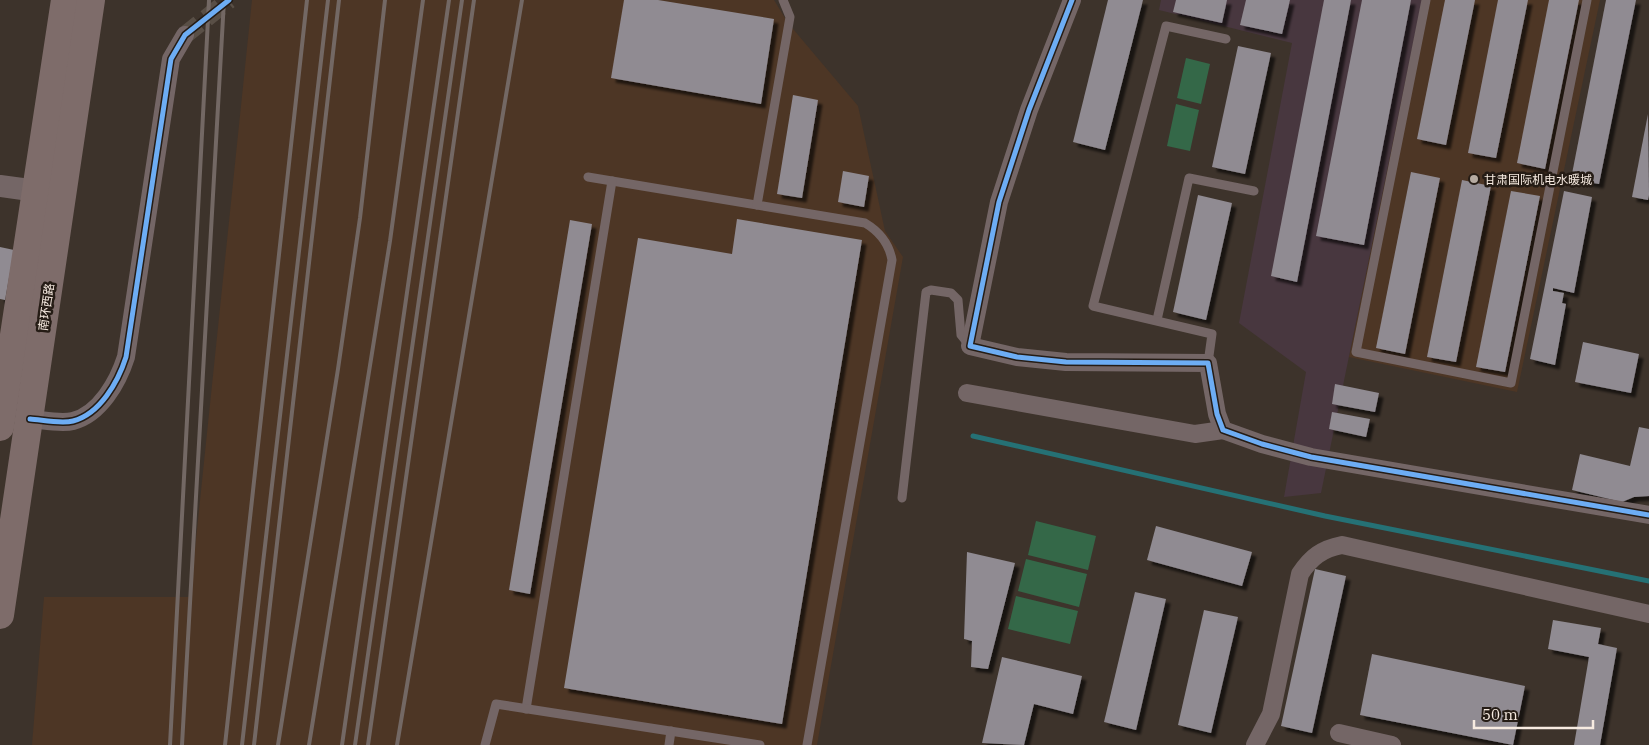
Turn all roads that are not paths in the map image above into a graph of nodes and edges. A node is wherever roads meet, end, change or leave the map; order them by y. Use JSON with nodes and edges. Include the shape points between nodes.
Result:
{"nodes":[{"id":1,"x":65,"y":0,"type":"edge"},
{"id":2,"x":91,"y":0,"type":"edge"},
{"id":3,"x":783,"y":0,"type":"edge"},
{"id":4,"x":1072,"y":0,"type":"edge"},
{"id":5,"x":1426,"y":0,"type":"edge"},
{"id":6,"x":1587,"y":0,"type":"edge"},
{"id":7,"x":185,"y":36,"type":"tunnel mouth"},
{"id":8,"x":1226,"y":39,"type":"dead end"},
{"id":9,"x":588,"y":177,"type":"dead end"},
{"id":10,"x":612,"y":181,"type":"junction"},
{"id":11,"x":0,"y":186,"type":"edge"},
{"id":12,"x":37,"y":191,"type":"junction"},
{"id":13,"x":1254,"y":191,"type":"dead end"},
{"id":14,"x":757,"y":205,"type":"junction"},
{"id":15,"x":1157,"y":320,"type":"junction"},
{"id":16,"x":970,"y":346,"type":"junction"},
{"id":17,"x":1208,"y":363,"type":"junction"},
{"id":18,"x":966,"y":393,"type":"dead end"},
{"id":19,"x":30,"y":419,"type":"junction"},
{"id":20,"x":0,"y":427,"type":"edge"},
{"id":21,"x":1223,"y":430,"type":"junction"},
{"id":22,"x":902,"y":498,"type":"dead end"},
{"id":23,"x":1649,"y":514,"type":"edge"},
{"id":24,"x":1649,"y":614,"type":"edge"},
{"id":25,"x":0,"y":615,"type":"edge"},
{"id":26,"x":526,"y":709,"type":"junction"},
{"id":27,"x":671,"y":732,"type":"junction"},
{"id":28,"x":1339,"y":733,"type":"dead end"},
{"id":29,"x":485,"y":745,"type":"edge"},
{"id":30,"x":669,"y":745,"type":"edge"},
{"id":31,"x":760,"y":745,"type":"edge"},
{"id":32,"x":807,"y":745,"type":"edge"},
{"id":33,"x":1256,"y":745,"type":"edge"},
{"id":34,"x":1392,"y":745,"type":"edge"}],
"edges":[{"from":1,"to":12,"type":"highway"},
{"from":2,"to":19,"type":"highway","name":"南环西路"},
{"from":3,"to":14,"type":"lane","via":[[790,17]]},
{"from":4,"to":16,"type":"street","via":[[1029,110],[999,202]]},
{"from":5,"to":6,"type":"lane","via":[[1356,352],[1511,383]]},
{"from":7,"to":19,"type":"street","via":[[171,59],[122,369],[110,392],[72,422]]},
{"from":8,"to":15,"type":"lane","via":[[1166,26],[1093,306]]},
{"from":9,"to":10,"type":"lane"},
{"from":10,"to":14,"type":"lane"},
{"from":10,"to":26,"type":"lane"},
{"from":11,"to":12,"type":"street"},
{"from":12,"to":20,"type":"highway"},
{"from":13,"to":15,"type":"lane","via":[[1189,178]]},
{"from":14,"to":32,"type":"lane","via":[[865,223],[887,242],[892,260]]},
{"from":15,"to":17,"type":"lane","via":[[1212,334]]},
{"from":16,"to":17,"type":"street","via":[[1017,357],[1066,362]]},
{"from":16,"to":22,"type":"lane","via":[[961,335],[958,300],[951,293],[926,292]]},
{"from":17,"to":21,"type":"street"},
{"from":18,"to":21,"type":"street","via":[[1195,434]]},
{"from":19,"to":25,"type":"highway","name":"南环西路"},
{"from":21,"to":23,"type":"street","via":[[1311,457]]},
{"from":24,"to":33,"type":"street","via":[[1342,545],[1329,548],[1317,554],[1300,574],[1271,714]]},
{"from":26,"to":27,"type":"lane"},
{"from":26,"to":29,"type":"lane","via":[[496,704]]},
{"from":27,"to":30,"type":"lane"},
{"from":27,"to":31,"type":"lane"},
{"from":28,"to":34,"type":"street"}]}
